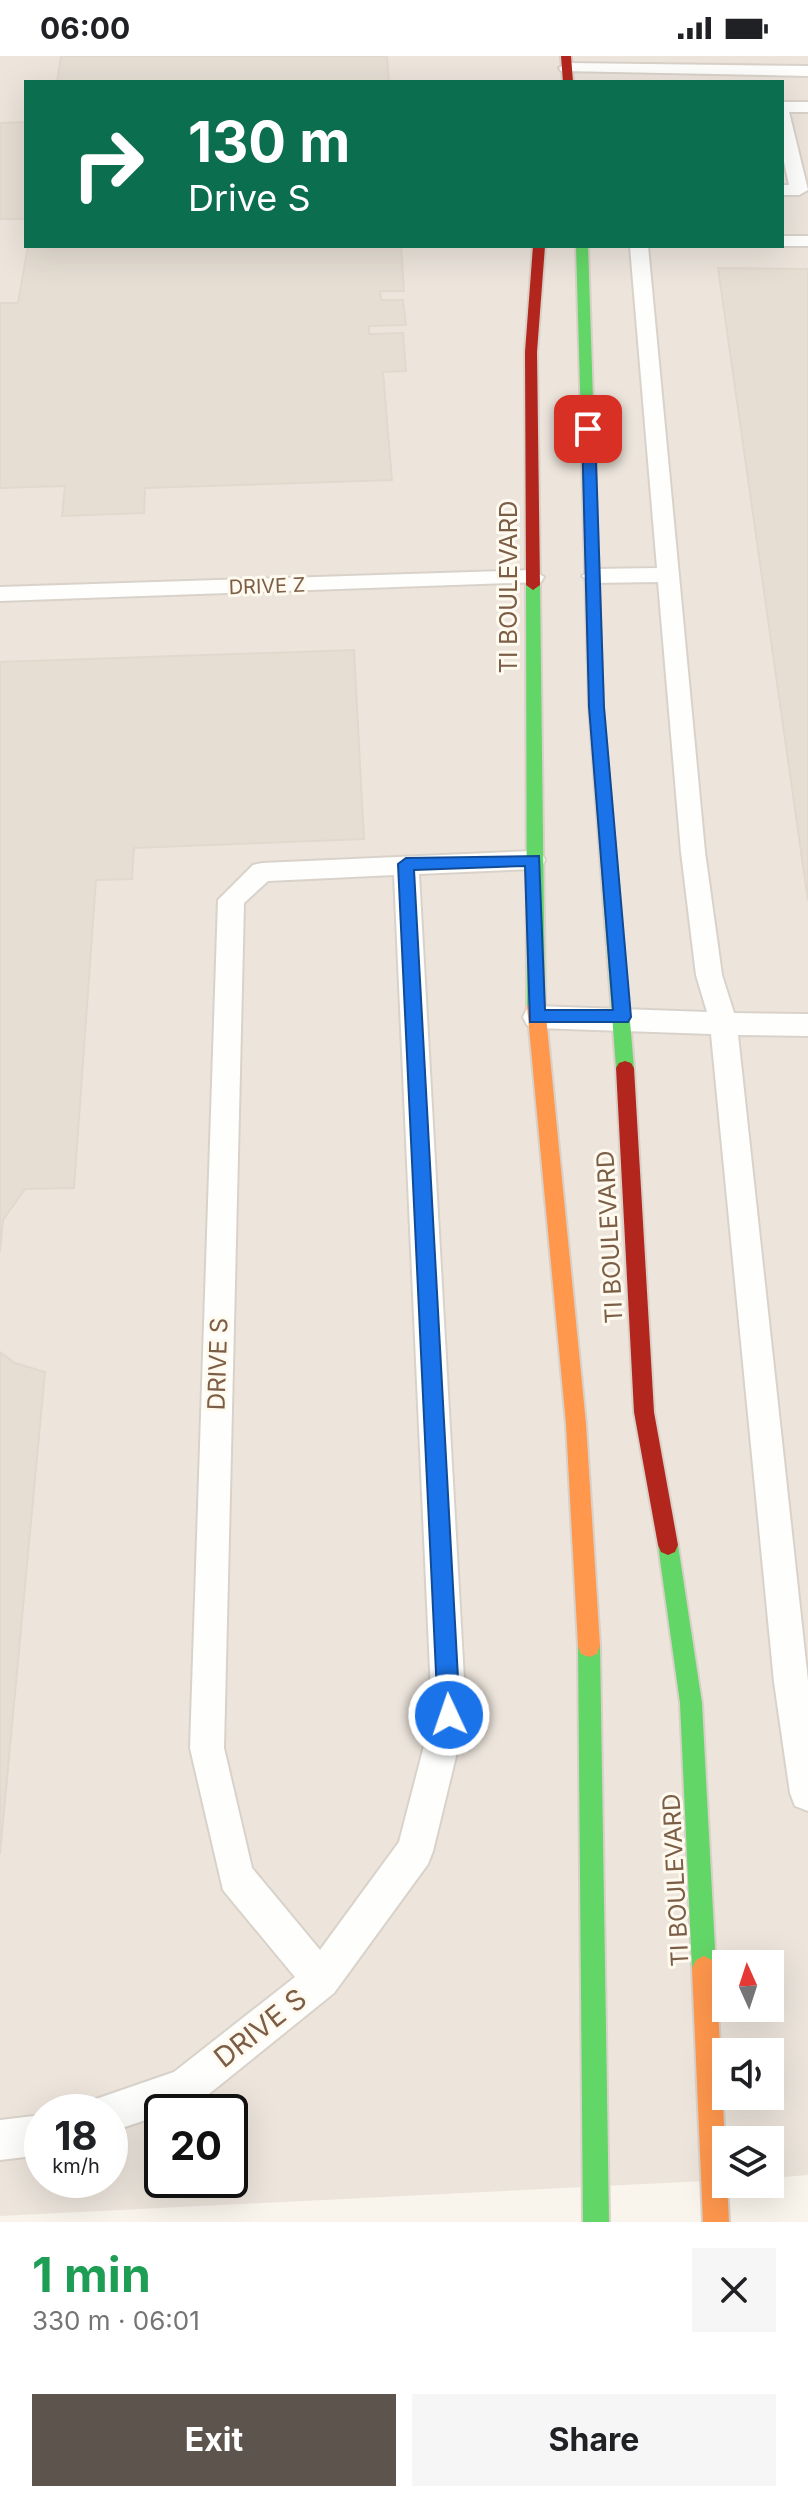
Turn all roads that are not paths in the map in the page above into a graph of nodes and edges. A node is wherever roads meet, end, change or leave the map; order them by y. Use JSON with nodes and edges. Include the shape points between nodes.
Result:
{"nodes":[{"id":1,"x":567,"y":69,"type":"edge"},
{"id":2,"x":808,"y":71,"type":"edge"},
{"id":3,"x":784,"y":107,"type":"edge"},
{"id":4,"x":808,"y":107,"type":"edge"},
{"id":5,"x":784,"y":125,"type":"edge"},
{"id":6,"x":796,"y":190,"type":"edge"},
{"id":7,"x":784,"y":241,"type":"edge"},
{"id":8,"x":808,"y":241,"type":"edge"},
{"id":9,"x":539,"y":248,"type":"edge"},
{"id":10,"x":582,"y":248,"type":"edge"},
{"id":11,"x":639,"y":248,"type":"edge"},
{"id":12,"x":669,"y":575,"type":"junction"},
{"id":13,"x":585,"y":576,"type":"junction"},
{"id":14,"x":541,"y":577,"type":"junction"},
{"id":15,"x":0,"y":594,"type":"edge"},
{"id":16,"x":533,"y":860,"type":"junction"},
{"id":17,"x":406,"y":864,"type":"junction"},
{"id":18,"x":536,"y":1017,"type":"junction"},
{"id":19,"x":622,"y":1017,"type":"junction"},
{"id":20,"x":808,"y":1025,"type":"edge"},
{"id":21,"x":724,"y":1026,"type":"junction"},
{"id":22,"x":808,"y":1793,"type":"edge"},
{"id":23,"x":321,"y":1980,"type":"junction"},
{"id":24,"x":128,"y":2107,"type":"edge"},
{"id":25,"x":24,"y":2137,"type":"edge"},
{"id":26,"x":0,"y":2140,"type":"edge"},
{"id":27,"x":596,"y":2222,"type":"edge"},
{"id":28,"x":716,"y":2222,"type":"edge"}],
"edges":[{"from":1,"to":2,"type":"lane"},
{"from":3,"to":4,"type":"lane"},
{"from":5,"to":6,"type":"lane"},
{"from":7,"to":8,"type":"lane"},
{"from":9,"to":14,"type":"street","name":"TI BOULEVARD","via":[[531,352]]},
{"from":10,"to":13,"type":"street","name":"TI BOULEVARD"},
{"from":11,"to":12,"type":"lane"},
{"from":12,"to":13,"type":"lane"},
{"from":12,"to":21,"type":"lane","via":[[693,852],[709,975]]},
{"from":13,"to":19,"type":"street","name":"TI BOULEVARD"},
{"from":14,"to":15,"type":"lane","name":"DRIVE Z"},
{"from":14,"to":16,"type":"street","name":"TI BOULEVARD"},
{"from":16,"to":17,"type":"lane","name":"DRIVE S"},
{"from":16,"to":18,"type":"street","name":"TI BOULEVARD"},
{"from":17,"to":23,"type":"lane","name":"DRIVE S","via":[[449,1715],[415,1851]]},
{"from":17,"to":23,"type":"lane","name":"DRIVE S","via":[[262,872],[231,900],[207,1748],[236,1877]]},
{"from":18,"to":19,"type":"lane"},
{"from":18,"to":27,"type":"street","name":"TI BOULEVARD","via":[[576,1424],[592,1699]]},
{"from":19,"to":21,"type":"lane"},
{"from":19,"to":28,"type":"street","name":"TI BOULEVARD","via":[[644,1412],[692,1700]]},
{"from":20,"to":21,"type":"lane"},
{"from":21,"to":22,"type":"lane","via":[[791,1682]]},
{"from":23,"to":24,"type":"lane","name":"DRIVE S","via":[[185,2088]]},
{"from":25,"to":26,"type":"lane"}]}
